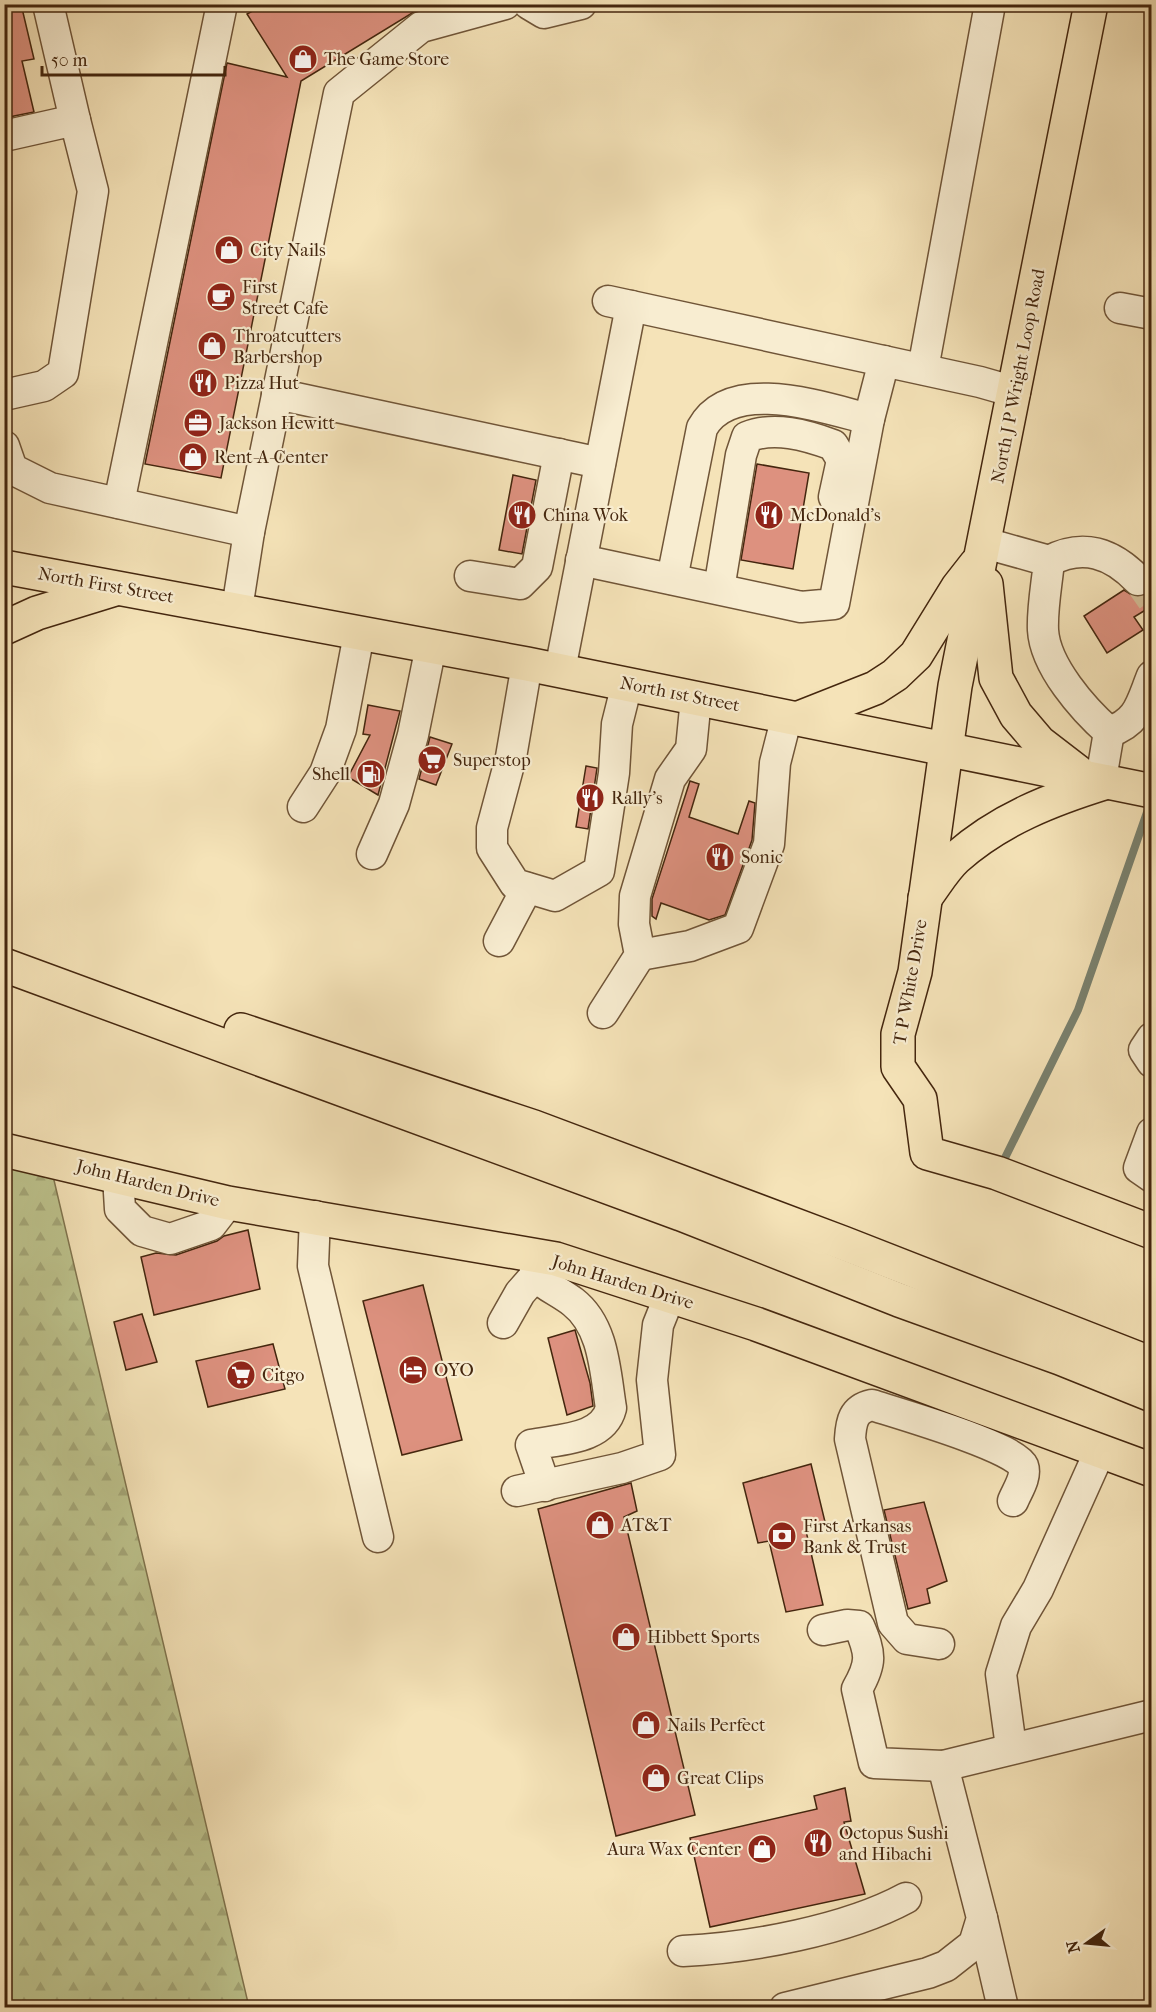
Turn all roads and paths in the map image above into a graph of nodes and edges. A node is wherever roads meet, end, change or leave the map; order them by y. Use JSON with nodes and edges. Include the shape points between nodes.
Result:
{"nodes":[{"id":1,"x":48,"y":4,"type":"edge"},
{"id":2,"x":222,"y":4,"type":"edge"},
{"id":3,"x":505,"y":4,"type":"edge"},
{"id":4,"x":529,"y":4,"type":"edge"},
{"id":5,"x":581,"y":4,"type":"edge"},
{"id":6,"x":990,"y":4,"type":"edge"},
{"id":7,"x":1091,"y":4,"type":"edge"},
{"id":8,"x":75,"y":120,"type":"junction"},
{"id":9,"x":4,"y":136,"type":"edge"},
{"id":10,"x":1120,"y":308,"type":"dead end"},
{"id":11,"x":1152,"y":314,"type":"edge"},
{"id":12,"x":884,"y":361,"type":"junction"},
{"id":13,"x":923,"y":369,"type":"junction"},
{"id":14,"x":1015,"y":392,"type":"junction"},
{"id":15,"x":278,"y":393,"type":"junction"},
{"id":16,"x":4,"y":395,"type":"edge"},
{"id":17,"x":869,"y":419,"type":"junction"},
{"id":18,"x":4,"y":446,"type":"edge"},
{"id":19,"x":559,"y":454,"type":"junction"},
{"id":20,"x":600,"y":463,"type":"junction"},
{"id":21,"x":119,"y":503,"type":"junction"},
{"id":22,"x":249,"y":532,"type":"junction"},
{"id":23,"x":984,"y":549,"type":"junction"},
{"id":24,"x":581,"y":560,"type":"junction"},
{"id":25,"x":1049,"y":561,"type":"junction"},
{"id":26,"x":4,"y":567,"type":"edge"},
{"id":27,"x":470,"y":576,"type":"dead end"},
{"id":28,"x":672,"y":579,"type":"junction"},
{"id":29,"x":1138,"y":580,"type":"tunnel mouth"},
{"id":30,"x":119,"y":588,"type":"junction"},
{"id":31,"x":719,"y":589,"type":"junction"},
{"id":32,"x":813,"y":606,"type":"junction"},
{"id":33,"x":223,"y":607,"type":"junction"},
{"id":34,"x":4,"y":628,"type":"edge"},
{"id":35,"x":359,"y":634,"type":"junction"},
{"id":36,"x":430,"y":646,"type":"junction"},
{"id":37,"x":527,"y":664,"type":"junction"},
{"id":38,"x":560,"y":670,"type":"junction"},
{"id":39,"x":1152,"y":676,"type":"edge"},
{"id":40,"x":627,"y":684,"type":"junction"},
{"id":41,"x":696,"y":698,"type":"junction"},
{"id":42,"x":793,"y":717,"type":"junction"},
{"id":43,"x":1109,"y":732,"type":"junction"},
{"id":44,"x":945,"y":747,"type":"junction"},
{"id":45,"x":1097,"y":779,"type":"junction"},
{"id":46,"x":1152,"y":791,"type":"edge"},
{"id":47,"x":303,"y":807,"type":"dead end"},
{"id":48,"x":372,"y":854,"type":"dead end"},
{"id":49,"x":527,"y":888,"type":"junction"},
{"id":50,"x":924,"y":899,"type":"junction"},
{"id":51,"x":499,"y":941,"type":"dead end"},
{"id":52,"x":4,"y":948,"type":"edge"},
{"id":53,"x":640,"y":956,"type":"junction"},
{"id":54,"x":4,"y":965,"type":"edge"},
{"id":55,"x":603,"y":1013,"type":"dead end"},
{"id":56,"x":1152,"y":1038,"type":"edge"},
{"id":57,"x":1152,"y":1062,"type":"edge"},
{"id":58,"x":1152,"y":1133,"type":"edge"},
{"id":59,"x":4,"y":1150,"type":"edge"},
{"id":60,"x":1145,"y":1173,"type":"edge"},
{"id":61,"x":118,"y":1176,"type":"junction"},
{"id":62,"x":228,"y":1203,"type":"junction"},
{"id":63,"x":315,"y":1216,"type":"junction"},
{"id":64,"x":1152,"y":1232,"type":"edge"},
{"id":65,"x":542,"y":1263,"type":"junction"},
{"id":66,"x":670,"y":1295,"type":"junction"},
{"id":67,"x":503,"y":1323,"type":"dead end"},
{"id":68,"x":1152,"y":1364,"type":"edge"},
{"id":69,"x":1152,"y":1395,"type":"edge"},
{"id":70,"x":1099,"y":1453,"type":"junction"},
{"id":71,"x":1152,"y":1470,"type":"edge"},
{"id":72,"x":1013,"y":1501,"type":"dead end"},
{"id":73,"x":378,"y":1537,"type":"dead end"},
{"id":74,"x":823,"y":1630,"type":"dead end"},
{"id":75,"x":939,"y":1644,"type":"dead end"},
{"id":76,"x":1152,"y":1715,"type":"edge"},
{"id":77,"x":1011,"y":1747,"type":"junction"},
{"id":78,"x":942,"y":1766,"type":"junction"},
{"id":79,"x":906,"y":1898,"type":"dead end"},
{"id":80,"x":982,"y":1918,"type":"junction"},
{"id":81,"x":683,"y":1951,"type":"dead end"},
{"id":82,"x":785,"y":2007,"type":"edge"},
{"id":83,"x":1003,"y":2007,"type":"edge"}],
"edges":[{"from":1,"to":8,"type":"lane"},
{"from":2,"to":21,"type":"lane"},
{"from":3,"to":15,"type":"lane","via":[[421,27],[339,93]]},
{"from":4,"to":5,"type":"lane","via":[[544,13]]},
{"from":6,"to":13,"type":"lane"},
{"from":7,"to":14,"type":"main road","name":"North J P Wright Loop Road"},
{"from":8,"to":9,"type":"lane"},
{"from":8,"to":16,"type":"lane","via":[[93,191],[63,373],[44,386]]},
{"from":10,"to":11,"type":"lane"},
{"from":12,"to":13,"type":"lane"},
{"from":12,"to":17,"type":"lane"},
{"from":12,"to":20,"type":"lane","via":[[619,304]]},
{"from":13,"to":14,"type":"lane"},
{"from":14,"to":23,"type":"main road","name":"North J P Wright Loop Road"},
{"from":15,"to":19,"type":"lane"},
{"from":15,"to":22,"type":"lane"},
{"from":17,"to":28,"type":"lane","via":[[786,398],[720,407],[709,415],[702,428]]},
{"from":17,"to":32,"type":"lane","via":[[834,604]]},
{"from":18,"to":21,"type":"lane","via":[[12,470],[50,488]]},
{"from":19,"to":20,"type":"lane"},
{"from":19,"to":27,"type":"lane","via":[[537,567],[520,584]]},
{"from":20,"to":24,"type":"lane"},
{"from":21,"to":22,"type":"lane"},
{"from":22,"to":33,"type":"lane"},
{"from":23,"to":25,"type":"lane"},
{"from":23,"to":42,"type":"main road","via":[[916,655],[895,675],[875,688]]},
{"from":23,"to":44,"type":"main road","name":"North J P Wright Loop Road"},
{"from":23,"to":45,"type":"main road","via":[[996,678],[1016,715],[1040,742]]},
{"from":24,"to":28,"type":"lane"},
{"from":24,"to":38,"type":"lane"},
{"from":25,"to":29,"type":"lane","via":[[1067,551],[1106,556]]},
{"from":25,"to":43,"type":"lane","via":[[1043,630],[1047,651],[1075,697]]},
{"from":26,"to":30,"type":"main road","name":"North First Street"},
{"from":28,"to":31,"type":"lane"},
{"from":30,"to":33,"type":"main road","name":"North First Street"},
{"from":30,"to":34,"type":"main road","via":[[37,613]]},
{"from":31,"to":32,"type":"lane","via":[[801,607]]},
{"from":31,"to":32,"type":"lane","via":[[747,436],[763,430],[822,440],[833,445],[842,460]]},
{"from":33,"to":35,"type":"main road","name":"North 1st Street"},
{"from":35,"to":36,"type":"main road","name":"North 1st Street"},
{"from":35,"to":47,"type":"lane","via":[[341,729],[325,773]]},
{"from":36,"to":37,"type":"main road","name":"North 1st Street"},
{"from":36,"to":48,"type":"lane","via":[[413,735],[394,804]]},
{"from":37,"to":38,"type":"main road","name":"North 1st Street"},
{"from":37,"to":49,"type":"lane","via":[[512,757],[492,828],[492,848],[514,884]]},
{"from":38,"to":40,"type":"main road","name":"North 1st Street"},
{"from":39,"to":43,"type":"lane","via":[[1135,717]]},
{"from":40,"to":41,"type":"main road","name":"North 1st Street"},
{"from":40,"to":49,"type":"lane","via":[[617,724],[599,871],[555,896]]},
{"from":41,"to":42,"type":"main road","name":"North 1st Street"},
{"from":41,"to":53,"type":"lane","via":[[691,749],[670,779],[635,896],[634,924]]},
{"from":42,"to":44,"type":"main road","name":"North 1st Street"},
{"from":42,"to":53,"type":"lane","via":[[775,763],[769,844],[738,928],[690,946]]},
{"from":43,"to":45,"type":"lane"},
{"from":44,"to":45,"type":"main road","name":"North 1st Street"},
{"from":44,"to":50,"type":"main road","name":"T P White Drive"},
{"from":45,"to":46,"type":"main road","name":"North 1st Street"},
{"from":45,"to":50,"type":"main road","via":[[1031,808],[993,830],[954,859]]},
{"from":49,"to":51,"type":"lane"},
{"from":50,"to":64,"type":"main road","name":"T P White Drive","via":[[915,972],[898,1034],[898,1067],[920,1100],[927,1154],[997,1173]]},
{"from":52,"to":68,"type":"main road","via":[[534,1127]]},
{"from":53,"to":55,"type":"lane"},
{"from":54,"to":69,"type":"main road","via":[[681,1214]]},
{"from":56,"to":57,"type":"lane","via":[[1144,1050]]},
{"from":58,"to":60,"type":"lane"},
{"from":59,"to":61,"type":"main road","name":"John Harden Drive"},
{"from":61,"to":62,"type":"main road","name":"John Harden Drive"},
{"from":61,"to":62,"type":"lane","via":[[120,1209],[142,1231],[170,1239],[211,1225]]},
{"from":62,"to":63,"type":"main road","name":"John Harden Drive"},
{"from":63,"to":65,"type":"main road","name":"John Harden Drive"},
{"from":63,"to":73,"type":"lane","via":[[313,1266]]},
{"from":65,"to":66,"type":"main road","name":"John Harden Drive"},
{"from":65,"to":66,"type":"lane","via":[[548,1288],[572,1301],[595,1328],[611,1408],[608,1421],[597,1430],[531,1444],[531,1489],[660,1455],[652,1380],[658,1325]]},
{"from":65,"to":67,"type":"lane"},
{"from":66,"to":70,"type":"main road","name":"John Harden Drive"},
{"from":70,"to":71,"type":"main road","name":"John Harden Drive"},
{"from":70,"to":77,"type":"lane","via":[[1038,1589],[1016,1626],[1001,1674]]},
{"from":72,"to":75,"type":"lane","via":[[1023,1478],[1023,1466],[1006,1452],[872,1405],[857,1412],[851,1421],[850,1439],[893,1623],[908,1639]]},
{"from":74,"to":78,"type":"lane","via":[[859,1626],[868,1649],[868,1670],[857,1689],[874,1762]]},
{"from":76,"to":77,"type":"lane"},
{"from":77,"to":78,"type":"lane"},
{"from":78,"to":80,"type":"lane"},
{"from":79,"to":81,"type":"lane","via":[[876,1914],[818,1929],[729,1949]]},
{"from":80,"to":82,"type":"lane","via":[[974,1944],[946,1966]]},
{"from":80,"to":83,"type":"lane"}]}
